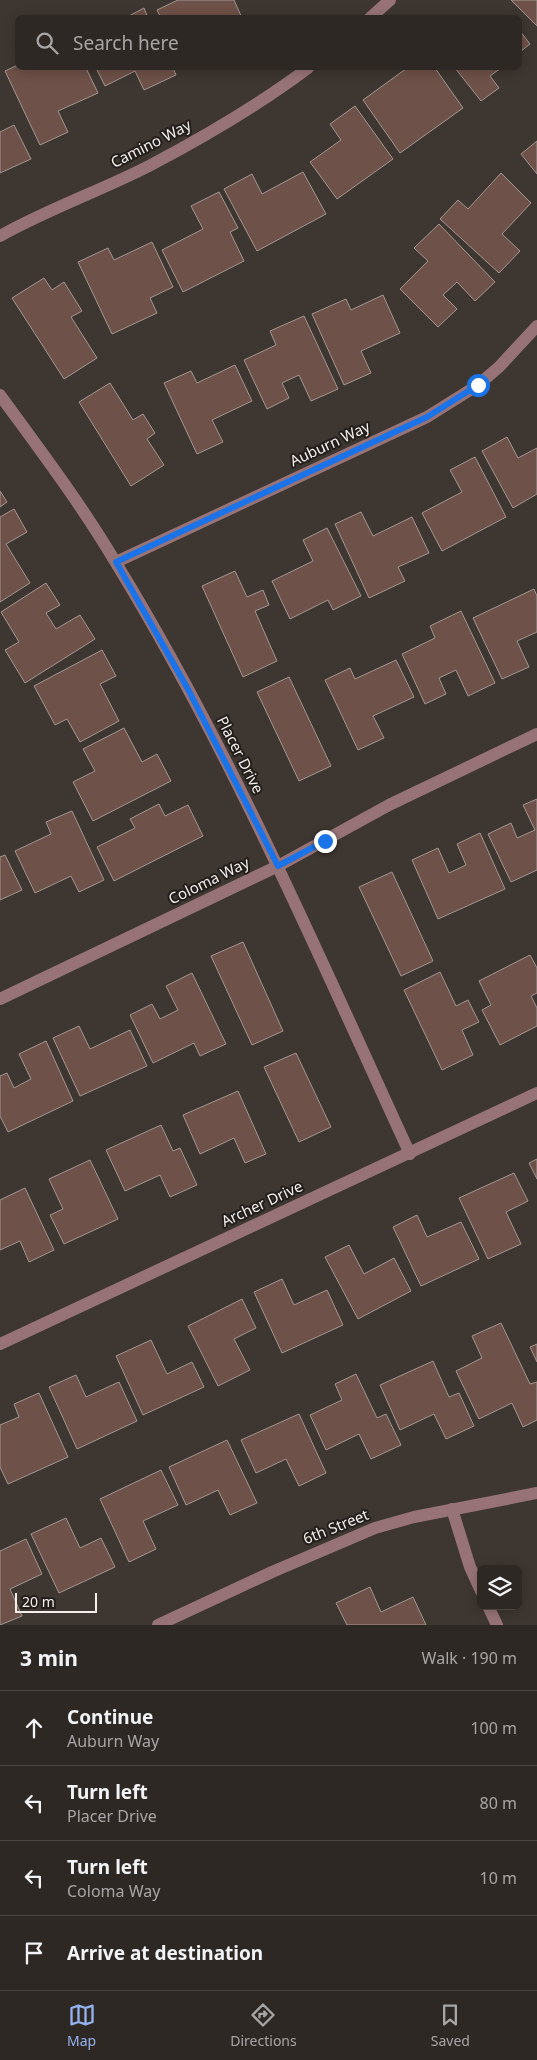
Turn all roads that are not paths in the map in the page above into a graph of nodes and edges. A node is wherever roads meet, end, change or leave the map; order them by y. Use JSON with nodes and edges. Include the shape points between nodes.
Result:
{"nodes":[{"id":1,"x":390,"y":0,"type":"edge"},
{"id":2,"x":373,"y":15,"type":"edge"},
{"id":3,"x":305,"y":70,"type":"edge"},
{"id":4,"x":0,"y":236,"type":"edge"},
{"id":5,"x":537,"y":326,"type":"edge"},
{"id":6,"x":0,"y":395,"type":"edge"},
{"id":7,"x":116,"y":562,"type":"junction"},
{"id":8,"x":537,"y":734,"type":"edge"},
{"id":9,"x":278,"y":866,"type":"junction"},
{"id":10,"x":0,"y":999,"type":"edge"},
{"id":11,"x":537,"y":1093,"type":"edge"},
{"id":12,"x":410,"y":1154,"type":"junction"},
{"id":13,"x":0,"y":1344,"type":"edge"},
{"id":14,"x":537,"y":1494,"type":"edge"},
{"id":15,"x":452,"y":1509,"type":"junction"},
{"id":16,"x":477,"y":1582,"type":"edge"},
{"id":17,"x":490,"y":1610,"type":"edge"},
{"id":18,"x":158,"y":1625,"type":"edge"},
{"id":19,"x":496,"y":1625,"type":"edge"}],
"edges":[{"from":1,"to":2,"type":"street"},
{"from":3,"to":4,"type":"street","name":"Camino Way","via":[[180,149]]},
{"from":5,"to":7,"type":"street","name":"Auburn Way","via":[[499,368],[427,417]]},
{"from":6,"to":7,"type":"street","name":"Placer Drive"},
{"from":7,"to":9,"type":"street","name":"Placer Drive","via":[[189,691]]},
{"from":8,"to":9,"type":"street","name":"Coloma Way","via":[[389,806]]},
{"from":9,"to":10,"type":"street","name":"Coloma Way"},
{"from":9,"to":12,"type":"street","name":"Placer Drive"},
{"from":11,"to":12,"type":"street","name":"Archer Drive"},
{"from":12,"to":13,"type":"street","name":"Archer Drive"},
{"from":14,"to":15,"type":"street","name":"6th Street"},
{"from":15,"to":16,"type":"street"},
{"from":15,"to":18,"type":"street","name":"6th Street","via":[[375,1528]]},
{"from":17,"to":19,"type":"street"}]}
